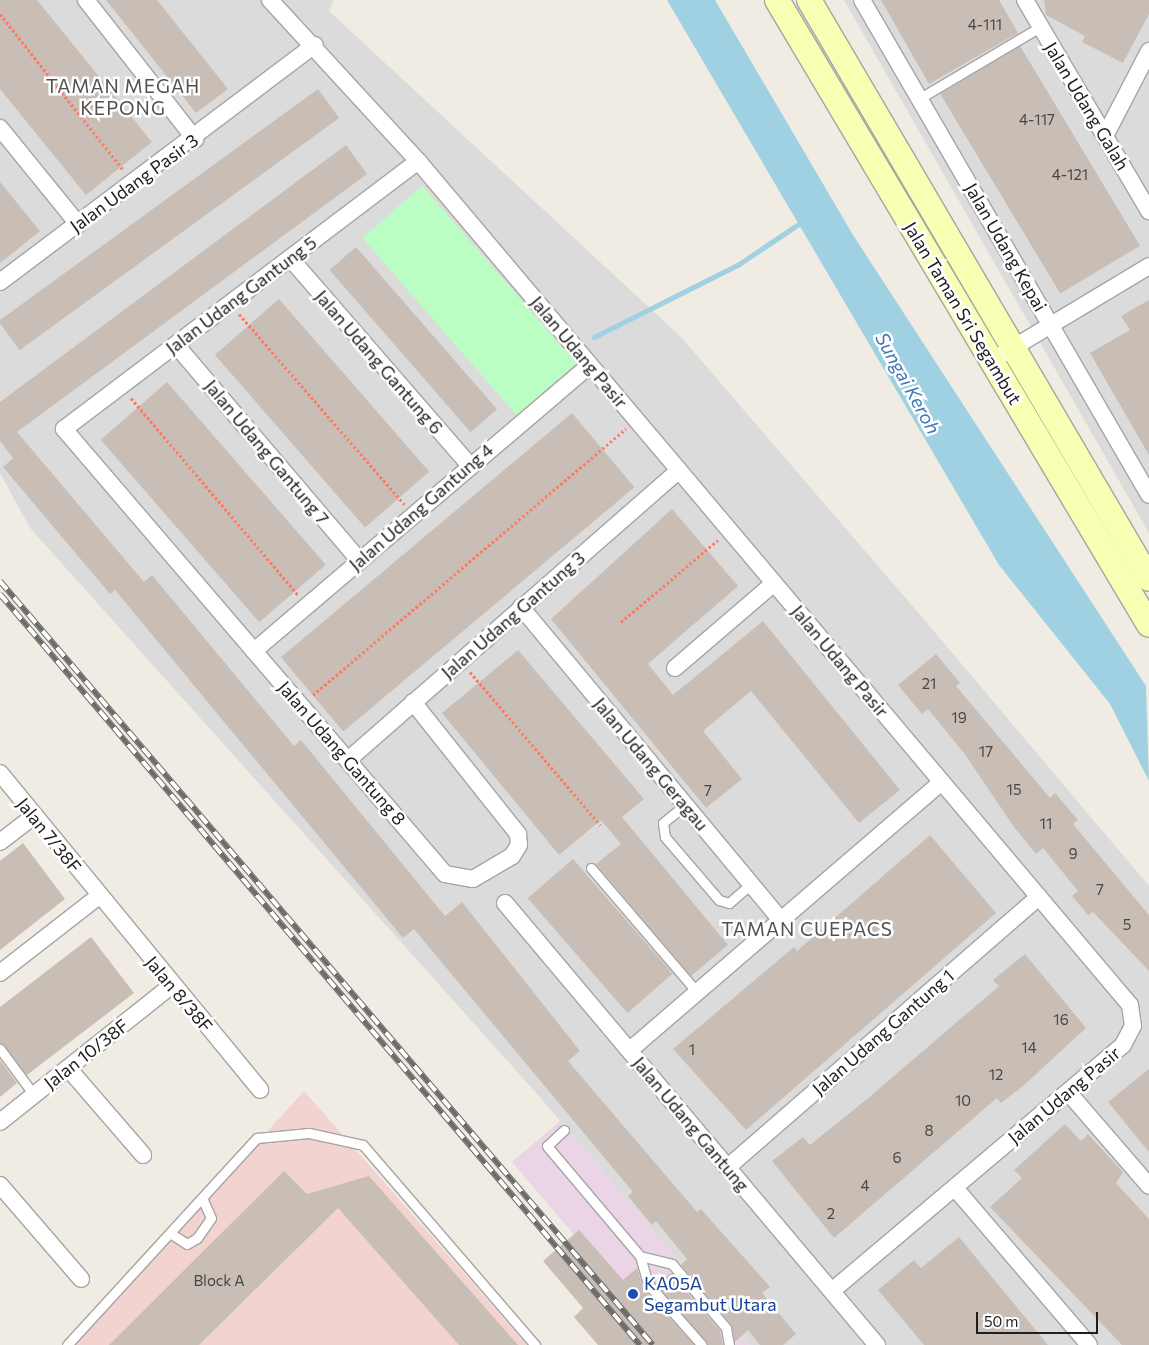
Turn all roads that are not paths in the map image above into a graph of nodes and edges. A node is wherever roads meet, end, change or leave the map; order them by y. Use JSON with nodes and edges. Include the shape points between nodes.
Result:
{"nodes":[{"id":1,"x":86,"y":0,"type":"edge"},
{"id":2,"x":270,"y":0,"type":"edge"},
{"id":3,"x":777,"y":0,"type":"edge"},
{"id":4,"x":809,"y":0,"type":"edge"},
{"id":5,"x":824,"y":0,"type":"edge"},
{"id":6,"x":862,"y":0,"type":"edge"},
{"id":7,"x":1024,"y":0,"type":"edge"},
{"id":8,"x":1040,"y":27,"type":"junction"},
{"id":9,"x":832,"y":40,"type":"junction"},
{"id":10,"x":315,"y":45,"type":"junction"},
{"id":11,"x":1149,"y":51,"type":"edge"},
{"id":12,"x":920,"y":98,"type":"junction"},
{"id":13,"x":0,"y":128,"type":"edge"},
{"id":14,"x":1106,"y":136,"type":"junction"},
{"id":15,"x":195,"y":139,"type":"junction"},
{"id":16,"x":418,"y":161,"type":"junction"},
{"id":17,"x":1149,"y":212,"type":"edge"},
{"id":18,"x":78,"y":224,"type":"junction"},
{"id":19,"x":290,"y":258,"type":"junction"},
{"id":20,"x":1149,"y":266,"type":"edge"},
{"id":21,"x":0,"y":282,"type":"edge"},
{"id":22,"x":1051,"y":325,"type":"junction"},
{"id":23,"x":176,"y":345,"type":"junction"},
{"id":24,"x":1013,"y":348,"type":"junction"},
{"id":25,"x":992,"y":361,"type":"junction"},
{"id":26,"x":590,"y":365,"type":"junction"},
{"id":27,"x":64,"y":429,"type":"joint"},
{"id":28,"x":469,"y":465,"type":"junction"},
{"id":29,"x":679,"y":470,"type":"junction"},
{"id":30,"x":1149,"y":495,"type":"edge"},
{"id":31,"x":359,"y":560,"type":"junction"},
{"id":32,"x":1149,"y":579,"type":"edge"},
{"id":33,"x":774,"y":583,"type":"junction"},
{"id":34,"x":521,"y":607,"type":"junction"},
{"id":35,"x":1149,"y":625,"type":"edge"},
{"id":36,"x":254,"y":651,"type":"junction"},
{"id":37,"x":675,"y":668,"type":"dead end"},
{"id":38,"x":413,"y":702,"type":"junction"},
{"id":39,"x":348,"y":760,"type":"junction"},
{"id":40,"x":0,"y":772,"type":"edge"},
{"id":41,"x":942,"y":782,"type":"junction"},
{"id":42,"x":685,"y":805,"type":"junction"},
{"id":43,"x":34,"y":816,"type":"junction"},
{"id":44,"x":0,"y":842,"type":"edge"},
{"id":45,"x":591,"y":868,"type":"dead end"},
{"id":46,"x":751,"y":884,"type":"junction"},
{"id":47,"x":99,"y":896,"type":"junction"},
{"id":48,"x":1039,"y":897,"type":"junction"},
{"id":49,"x":506,"y":903,"type":"dead end"},
{"id":50,"x":781,"y":920,"type":"junction"},
{"id":51,"x":0,"y":973,"type":"edge"},
{"id":52,"x":171,"y":986,"type":"junction"},
{"id":53,"x":698,"y":992,"type":"junction"},
{"id":54,"x":0,"y":1050,"type":"edge"},
{"id":55,"x":630,"y":1050,"type":"junction"},
{"id":56,"x":68,"y":1068,"type":"junction"},
{"id":57,"x":260,"y":1090,"type":"dead end"},
{"id":58,"x":1068,"y":1092,"type":"junction"},
{"id":59,"x":34,"y":1095,"type":"junction"},
{"id":60,"x":0,"y":1122,"type":"edge"},
{"id":61,"x":564,"y":1130,"type":"dead end"},
{"id":62,"x":143,"y":1155,"type":"dead end"},
{"id":63,"x":728,"y":1167,"type":"junction"},
{"id":64,"x":0,"y":1184,"type":"edge"},
{"id":65,"x":1149,"y":1186,"type":"edge"},
{"id":66,"x":955,"y":1188,"type":"junction"},
{"id":67,"x":202,"y":1198,"type":"junction"},
{"id":68,"x":170,"y":1233,"type":"junction"},
{"id":69,"x":640,"y":1256,"type":"junction"},
{"id":70,"x":81,"y":1279,"type":"dead end"},
{"id":71,"x":832,"y":1291,"type":"junction"},
{"id":72,"x":67,"y":1345,"type":"edge"},
{"id":73,"x":535,"y":1345,"type":"edge"},
{"id":74,"x":702,"y":1345,"type":"edge"},
{"id":75,"x":728,"y":1345,"type":"edge"},
{"id":76,"x":877,"y":1345,"type":"edge"},
{"id":77,"x":1089,"y":1345,"type":"edge"}],
"edges":[{"from":1,"to":15,"type":"street"},
{"from":2,"to":10,"type":"street","name":"Jalan Udang Pasir"},
{"from":3,"to":25,"type":"street","name":"Jalan Taman Sri Segambut"},
{"from":4,"to":9,"type":"street","name":"Jalan Taman Sri Segambut"},
{"from":5,"to":9,"type":"street"},
{"from":6,"to":12,"type":"street","name":"Jalan Udang Kepai"},
{"from":7,"to":8,"type":"street","name":"Jalan Udang Galah"},
{"from":8,"to":12,"type":"lane"},
{"from":8,"to":14,"type":"street","name":"Jalan Udang Galah"},
{"from":9,"to":24,"type":"street","name":"Jalan Taman Sri Segambut"},
{"from":10,"to":15,"type":"street","name":"Jalan Udang Pasir 3"},
{"from":10,"to":16,"type":"street","name":"Jalan Udang Pasir"},
{"from":11,"to":14,"type":"street"},
{"from":12,"to":22,"type":"street","name":"Jalan Udang Kepai"},
{"from":13,"to":18,"type":"street"},
{"from":14,"to":17,"type":"street","name":"Jalan Udang Galah"},
{"from":15,"to":18,"type":"street","name":"Jalan Udang Pasir 3"},
{"from":16,"to":19,"type":"street","name":"Jalan Udang Gantung 5"},
{"from":16,"to":26,"type":"street","name":"Jalan Udang Pasir"},
{"from":18,"to":21,"type":"street","name":"Jalan Udang Pasir 3"},
{"from":19,"to":23,"type":"street","name":"Jalan Udang Gantung 5"},
{"from":19,"to":28,"type":"street","name":"Jalan Udang Gantung 6"},
{"from":20,"to":22,"type":"street"},
{"from":22,"to":24,"type":"street"},
{"from":22,"to":30,"type":"street","name":"Jalan Udang Kepai"},
{"from":23,"to":27,"type":"street","name":"Jalan Udang Gantung 5"},
{"from":23,"to":31,"type":"street","name":"Jalan Udang Gantung 7"},
{"from":24,"to":25,"type":"street"},
{"from":24,"to":32,"type":"street","name":"Jalan Taman Sri Segambut"},
{"from":25,"to":35,"type":"street","name":"Jalan Taman Sri Segambut"},
{"from":26,"to":28,"type":"street","name":"Jalan Udang Gantung 4"},
{"from":26,"to":29,"type":"street","name":"Jalan Udang Pasir"},
{"from":27,"to":36,"type":"street","name":"Jalan Udang Gantung 8"},
{"from":28,"to":31,"type":"street","name":"Jalan Udang Gantung 4"},
{"from":29,"to":33,"type":"street","name":"Jalan Udang Pasir"},
{"from":29,"to":34,"type":"street","name":"Jalan Udang Gantung 3"},
{"from":31,"to":36,"type":"street","name":"Jalan Udang Gantung 4"},
{"from":33,"to":37,"type":"street"},
{"from":33,"to":41,"type":"street","name":"Jalan Udang Pasir"},
{"from":34,"to":38,"type":"street","name":"Jalan Udang Gantung 3"},
{"from":34,"to":42,"type":"street","name":"Jalan Udang Geragau"},
{"from":36,"to":39,"type":"street","name":"Jalan Udang Gantung 8"},
{"from":38,"to":39,"type":"street","name":"Jalan Udang Gantung 3"},
{"from":38,"to":39,"type":"street","name":"Jalan Udang Gantung 8","via":[[518,834],[519,845],[512,856],[474,879],[445,874]]},
{"from":40,"to":43,"type":"street","name":"Jalan 7/38F"},
{"from":41,"to":48,"type":"street","name":"Jalan Udang Pasir"},
{"from":41,"to":50,"type":"street"},
{"from":42,"to":46,"type":"street","name":"Jalan Udang Geragau"},
{"from":42,"to":46,"type":"lane","via":[[663,823],[665,836],[719,900],[729,903]]},
{"from":43,"to":44,"type":"street"},
{"from":43,"to":47,"type":"street","name":"Jalan 7/38F"},
{"from":45,"to":53,"type":"lane"},
{"from":46,"to":50,"type":"street","name":"Jalan Udang Geragau"},
{"from":47,"to":51,"type":"street"},
{"from":47,"to":52,"type":"street","name":"Jalan 8/38F"},
{"from":48,"to":58,"type":"street","name":"Jalan Udang Pasir","via":[[1131,1012],[1133,1026],[1123,1045]]},
{"from":48,"to":63,"type":"street","name":"Jalan Udang Gantung 1"},
{"from":49,"to":55,"type":"street","name":"Jalan Udang Gantung"},
{"from":50,"to":53,"type":"street"},
{"from":52,"to":56,"type":"street","name":"Jalan 10/38F"},
{"from":52,"to":57,"type":"street","name":"Jalan 8/38F"},
{"from":53,"to":55,"type":"street"},
{"from":54,"to":59,"type":"lane"},
{"from":55,"to":63,"type":"street","name":"Jalan Udang Gantung"},
{"from":56,"to":59,"type":"street","name":"Jalan 10/38F"},
{"from":56,"to":62,"type":"street"},
{"from":58,"to":65,"type":"street"},
{"from":58,"to":66,"type":"street","name":"Jalan Udang Pasir"},
{"from":59,"to":60,"type":"street","name":"Jalan 10/38F"},
{"from":61,"to":69,"type":"lane","via":[[547,1146]]},
{"from":63,"to":71,"type":"street","name":"Jalan Udang Gantung"},
{"from":64,"to":70,"type":"street"},
{"from":66,"to":71,"type":"street","name":"Jalan Udang Pasir"},
{"from":66,"to":77,"type":"street"},
{"from":67,"to":68,"type":"lane"},
{"from":67,"to":68,"type":"lane","via":[[211,1218],[197,1238],[187,1244]]},
{"from":67,"to":73,"type":"lane","via":[[257,1138],[309,1133],[363,1145]]},
{"from":68,"to":72,"type":"lane"},
{"from":69,"to":74,"type":"lane","via":[[648,1284]]},
{"from":69,"to":75,"type":"lane","via":[[672,1264],[726,1328]]},
{"from":71,"to":76,"type":"street","name":"Jalan Udang Gantung"}]}
